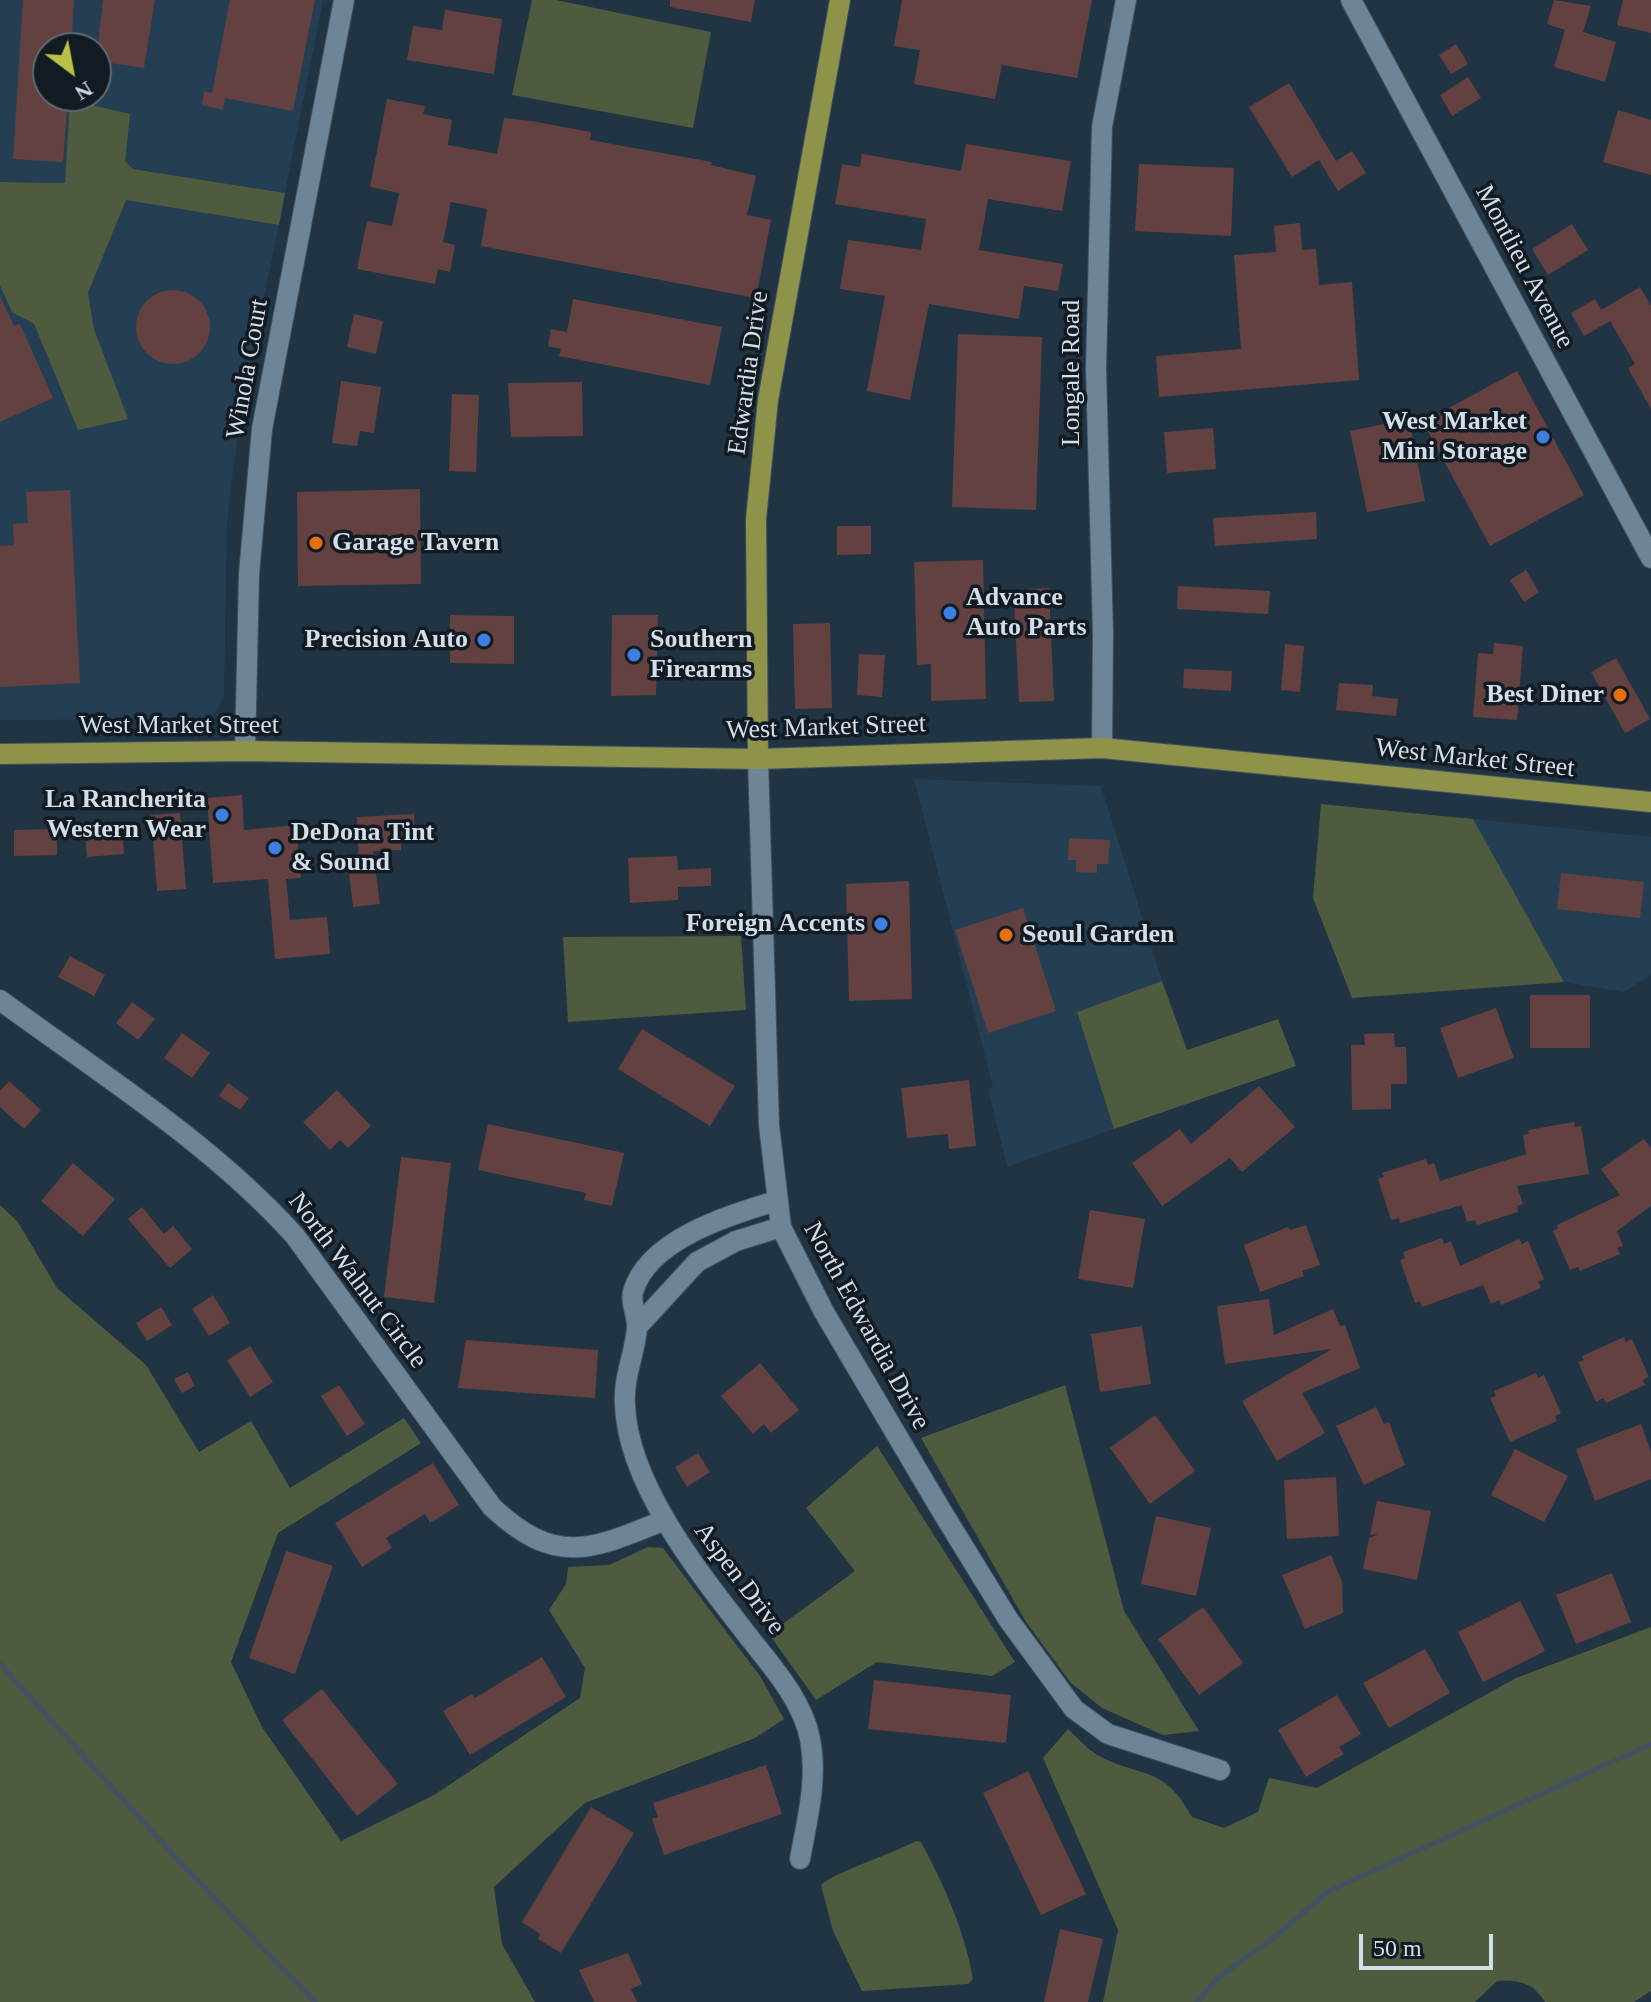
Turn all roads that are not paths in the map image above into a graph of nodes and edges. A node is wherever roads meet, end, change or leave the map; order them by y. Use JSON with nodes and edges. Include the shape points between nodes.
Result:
{"nodes":[{"id":1,"x":344,"y":0,"type":"edge"},
{"id":2,"x":840,"y":0,"type":"edge"},
{"id":3,"x":1126,"y":0,"type":"edge"},
{"id":4,"x":1351,"y":0,"type":"edge"},
{"id":5,"x":1651,"y":558,"type":"edge"},
{"id":6,"x":1102,"y":748,"type":"junction"},
{"id":7,"x":245,"y":751,"type":"junction"},
{"id":8,"x":0,"y":754,"type":"edge"},
{"id":9,"x":758,"y":759,"type":"junction"},
{"id":10,"x":1651,"y":802,"type":"edge"},
{"id":11,"x":0,"y":1000,"type":"edge"},
{"id":12,"x":776,"y":1201,"type":"junction"},
{"id":13,"x":781,"y":1227,"type":"junction"},
{"id":14,"x":638,"y":1326,"type":"junction"},
{"id":15,"x":665,"y":1520,"type":"junction"},
{"id":16,"x":1220,"y":1770,"type":"dead end"},
{"id":17,"x":800,"y":1859,"type":"dead end"}],
"edges":[{"from":1,"to":7,"type":"street","name":"Winola Court","via":[[262,429],[249,574]]},
{"from":2,"to":9,"type":"main road","name":"Edwardia Drive","via":[[766,416],[756,519]]},
{"from":3,"to":6,"type":"street","name":"Longale Road","via":[[1101,139],[1096,368]]},
{"from":4,"to":5,"type":"street","name":"Montlieu Avenue"},
{"from":6,"to":9,"type":"main road","name":"West Market Street"},
{"from":6,"to":10,"type":"main road","name":"West Market Street"},
{"from":7,"to":8,"type":"main road","name":"West Market Street"},
{"from":7,"to":9,"type":"main road","name":"West Market Street"},
{"from":9,"to":12,"type":"street","name":"North Edwardia Drive"},
{"from":11,"to":15,"type":"street","name":"North Walnut Circle","via":[[264,1201],[506,1521],[555,1548],[605,1545]]},
{"from":12,"to":13,"type":"street","name":"North Edwardia Drive"},
{"from":12,"to":14,"type":"street","name":"Aspen Drive","via":[[708,1224],[652,1263],[632,1294]]},
{"from":13,"to":14,"type":"street","name":"Aspen Drive","via":[[736,1241],[697,1262]]},
{"from":13,"to":16,"type":"street","name":"North Edwardia Drive","via":[[824,1312],[941,1510],[1020,1637],[1074,1709],[1108,1734]]},
{"from":14,"to":15,"type":"street","name":"Aspen Drive","via":[[625,1377],[628,1430]]},
{"from":15,"to":17,"type":"street","name":"Aspen Drive","via":[[794,1698],[810,1738],[812,1791]]}]}
